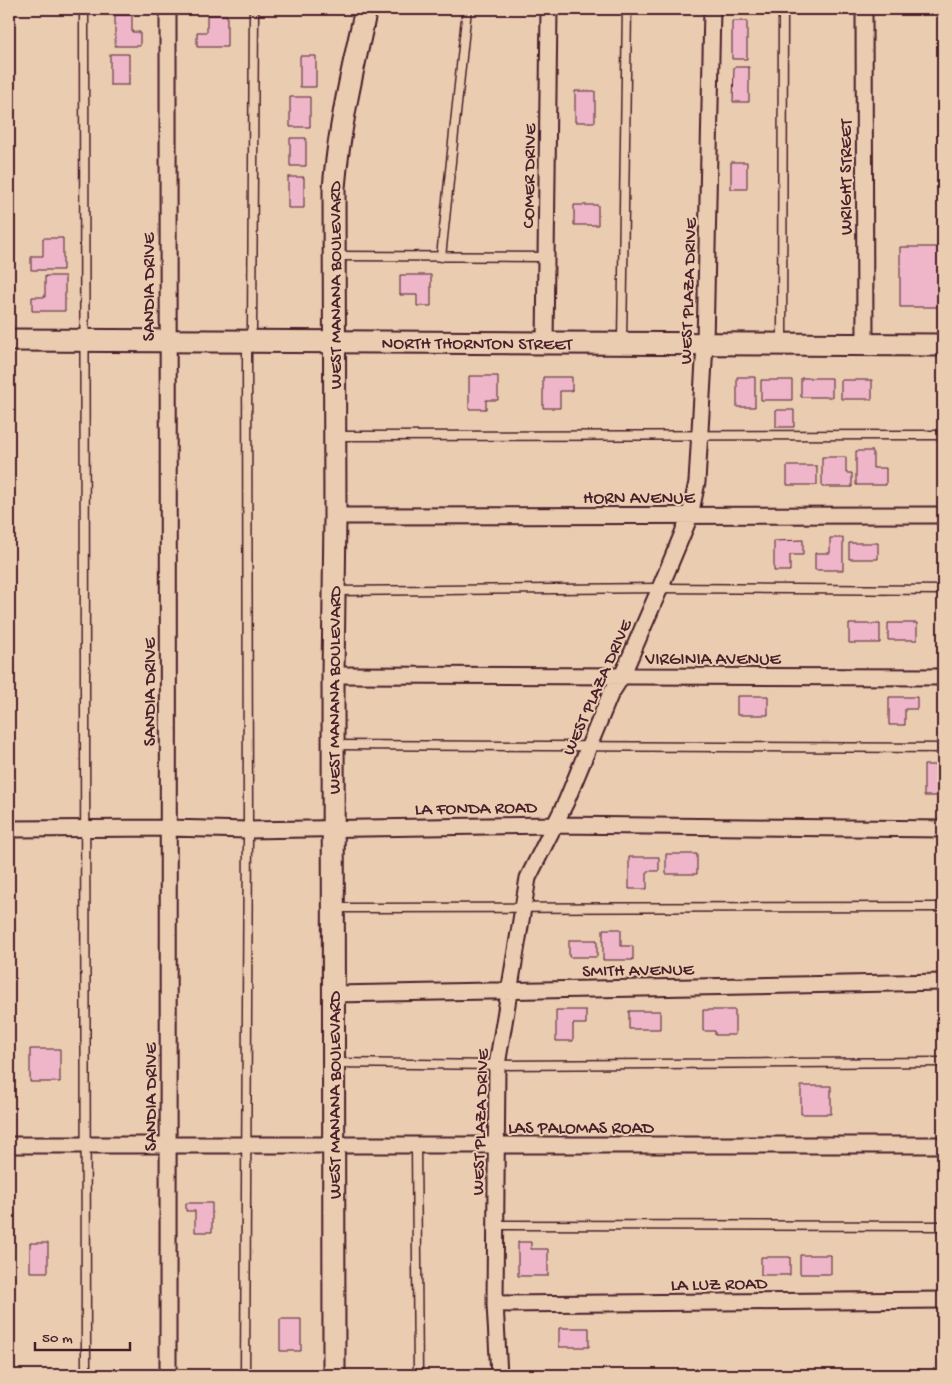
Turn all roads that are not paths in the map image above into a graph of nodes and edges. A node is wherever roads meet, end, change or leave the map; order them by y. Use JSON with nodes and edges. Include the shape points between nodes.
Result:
{"nodes":[{"id":1,"x":84,"y":9,"type":"edge"},
{"id":2,"x":168,"y":9,"type":"edge"},
{"id":3,"x":254,"y":9,"type":"edge"},
{"id":4,"x":366,"y":9,"type":"edge"},
{"id":5,"x":467,"y":9,"type":"edge"},
{"id":6,"x":549,"y":9,"type":"edge"},
{"id":7,"x":627,"y":9,"type":"edge"},
{"id":8,"x":712,"y":9,"type":"edge"},
{"id":9,"x":783,"y":9,"type":"edge"},
{"id":10,"x":864,"y":9,"type":"edge"},
{"id":11,"x":333,"y":256,"type":"junction"},
{"id":12,"x":441,"y":256,"type":"junction"},
{"id":13,"x":546,"y":257,"type":"junction"},
{"id":14,"x":9,"y":340,"type":"edge"},
{"id":15,"x":84,"y":341,"type":"junction"},
{"id":16,"x":333,"y":341,"type":"junction"},
{"id":17,"x":167,"y":342,"type":"junction"},
{"id":18,"x":247,"y":342,"type":"junction"},
{"id":19,"x":545,"y":343,"type":"junction"},
{"id":20,"x":622,"y":344,"type":"junction"},
{"id":21,"x":705,"y":344,"type":"junction"},
{"id":22,"x":782,"y":344,"type":"junction"},
{"id":23,"x":864,"y":345,"type":"junction"},
{"id":24,"x":943,"y":345,"type":"edge"},
{"id":25,"x":700,"y":434,"type":"junction"},
{"id":26,"x":943,"y":435,"type":"edge"},
{"id":27,"x":334,"y":436,"type":"junction"},
{"id":28,"x":943,"y":514,"type":"edge"},
{"id":29,"x":335,"y":516,"type":"junction"},
{"id":30,"x":690,"y":516,"type":"junction"},
{"id":31,"x":660,"y":588,"type":"junction"},
{"id":32,"x":943,"y":590,"type":"edge"},
{"id":33,"x":334,"y":591,"type":"junction"},
{"id":34,"x":333,"y":675,"type":"junction"},
{"id":35,"x":622,"y":676,"type":"junction"},
{"id":36,"x":943,"y":677,"type":"edge"},
{"id":37,"x":333,"y":744,"type":"junction"},
{"id":38,"x":589,"y":746,"type":"junction"},
{"id":39,"x":943,"y":748,"type":"edge"},
{"id":40,"x":554,"y":825,"type":"junction"},
{"id":41,"x":9,"y":828,"type":"edge"},
{"id":42,"x":168,"y":828,"type":"junction"},
{"id":43,"x":334,"y":828,"type":"junction"},
{"id":44,"x":86,"y":829,"type":"junction"},
{"id":45,"x":943,"y":829,"type":"edge"},
{"id":46,"x":248,"y":830,"type":"junction"},
{"id":47,"x":943,"y":907,"type":"edge"},
{"id":48,"x":334,"y":908,"type":"junction"},
{"id":49,"x":523,"y":908,"type":"junction"},
{"id":50,"x":943,"y":982,"type":"edge"},
{"id":51,"x":509,"y":990,"type":"junction"},
{"id":52,"x":334,"y":994,"type":"junction"},
{"id":53,"x":943,"y":1062,"type":"edge"},
{"id":54,"x":334,"y":1063,"type":"junction"},
{"id":55,"x":497,"y":1065,"type":"junction"},
{"id":56,"x":9,"y":1145,"type":"edge"},
{"id":57,"x":86,"y":1145,"type":"junction"},
{"id":58,"x":170,"y":1145,"type":"junction"},
{"id":59,"x":246,"y":1145,"type":"junction"},
{"id":60,"x":334,"y":1145,"type":"junction"},
{"id":61,"x":416,"y":1145,"type":"junction"},
{"id":62,"x":495,"y":1145,"type":"junction"},
{"id":63,"x":943,"y":1145,"type":"edge"},
{"id":64,"x":495,"y":1225,"type":"junction"},
{"id":65,"x":943,"y":1226,"type":"edge"},
{"id":66,"x":943,"y":1300,"type":"edge"},
{"id":67,"x":495,"y":1304,"type":"junction"},
{"id":68,"x":86,"y":1375,"type":"edge"},
{"id":69,"x":168,"y":1375,"type":"edge"},
{"id":70,"x":245,"y":1375,"type":"edge"},
{"id":71,"x":334,"y":1375,"type":"edge"},
{"id":72,"x":418,"y":1375,"type":"edge"},
{"id":73,"x":499,"y":1375,"type":"edge"}],
"edges":[{"from":1,"to":15,"type":"lane"},
{"from":2,"to":17,"type":"street","name":"SANDIA DRIVE"},
{"from":3,"to":18,"type":"lane","via":[[252,328]]},
{"from":4,"to":11,"type":"street","name":"WEST MANANA BOULEVARD","via":[[337,148]]},
{"from":5,"to":12,"type":"lane"},
{"from":6,"to":13,"type":"street","name":"COMER DRIVE"},
{"from":7,"to":20,"type":"lane"},
{"from":8,"to":21,"type":"street","name":"WEST PLAZA DRIVE"},
{"from":9,"to":22,"type":"lane"},
{"from":10,"to":23,"type":"street","name":"WRIGHT STREET"},
{"from":11,"to":12,"type":"lane"},
{"from":11,"to":16,"type":"street","name":"WEST MANANA BOULEVARD"},
{"from":12,"to":13,"type":"lane"},
{"from":13,"to":19,"type":"street","name":"COMER DRIVE"},
{"from":14,"to":15,"type":"street","name":"NORTH THORNTON STREET"},
{"from":15,"to":17,"type":"street","name":"NORTH THORNTON STREET"},
{"from":15,"to":44,"type":"lane"},
{"from":16,"to":18,"type":"street","name":"NORTH THORNTON STREET"},
{"from":16,"to":19,"type":"street","name":"NORTH THORNTON STREET"},
{"from":16,"to":27,"type":"street","name":"WEST MANANA BOULEVARD"},
{"from":17,"to":18,"type":"street","name":"NORTH THORNTON STREET"},
{"from":17,"to":42,"type":"street","name":"SANDIA DRIVE"},
{"from":18,"to":46,"type":"lane"},
{"from":19,"to":20,"type":"street","name":"NORTH THORNTON STREET"},
{"from":20,"to":21,"type":"street","name":"NORTH THORNTON STREET"},
{"from":21,"to":22,"type":"street","name":"NORTH THORNTON STREET"},
{"from":21,"to":25,"type":"street","name":"WEST PLAZA DRIVE"},
{"from":22,"to":23,"type":"street","name":"NORTH THORNTON STREET"},
{"from":23,"to":24,"type":"street","name":"NORTH THORNTON STREET"},
{"from":25,"to":26,"type":"lane"},
{"from":25,"to":27,"type":"lane"},
{"from":25,"to":30,"type":"street","name":"WEST PLAZA DRIVE","via":[[697,482]]},
{"from":27,"to":29,"type":"street","name":"WEST MANANA BOULEVARD"},
{"from":28,"to":30,"type":"street","name":"HORN AVENUE"},
{"from":29,"to":30,"type":"street","name":"HORN AVENUE"},
{"from":29,"to":33,"type":"street","name":"WEST MANANA BOULEVARD"},
{"from":30,"to":31,"type":"street","name":"WEST PLAZA DRIVE"},
{"from":31,"to":32,"type":"lane"},
{"from":31,"to":33,"type":"lane"},
{"from":31,"to":35,"type":"street","name":"WEST PLAZA DRIVE"},
{"from":33,"to":34,"type":"street","name":"WEST MANANA BOULEVARD"},
{"from":34,"to":35,"type":"street","name":"VIRGINIA AVENUE"},
{"from":34,"to":37,"type":"street","name":"WEST MANANA BOULEVARD"},
{"from":35,"to":36,"type":"street","name":"VIRGINIA AVENUE"},
{"from":35,"to":38,"type":"street","name":"WEST PLAZA DRIVE","via":[[610,695]]},
{"from":37,"to":38,"type":"lane"},
{"from":37,"to":43,"type":"street","name":"WEST MANANA BOULEVARD"},
{"from":38,"to":39,"type":"lane"},
{"from":38,"to":40,"type":"street","name":"WEST PLAZA DRIVE"},
{"from":40,"to":43,"type":"street","name":"LA FONDA ROAD"},
{"from":40,"to":45,"type":"street","name":"LA FONDA ROAD"},
{"from":40,"to":49,"type":"street","name":"WEST PLAZA DRIVE","via":[[528,878]]},
{"from":41,"to":44,"type":"street","name":"LA FONDA ROAD"},
{"from":42,"to":44,"type":"street","name":"LA FONDA ROAD"},
{"from":42,"to":46,"type":"street","name":"LA FONDA ROAD"},
{"from":42,"to":58,"type":"street","name":"SANDIA DRIVE"},
{"from":43,"to":46,"type":"street","name":"LA FONDA ROAD"},
{"from":43,"to":48,"type":"street","name":"WEST MANANA BOULEVARD"},
{"from":44,"to":57,"type":"lane"},
{"from":46,"to":59,"type":"lane"},
{"from":47,"to":49,"type":"lane"},
{"from":48,"to":49,"type":"lane"},
{"from":48,"to":52,"type":"street","name":"WEST MANANA BOULEVARD"},
{"from":49,"to":51,"type":"street","name":"WEST PLAZA DRIVE"},
{"from":50,"to":51,"type":"street","name":"SMITH AVENUE"},
{"from":51,"to":52,"type":"street","name":"SMITH AVENUE"},
{"from":51,"to":55,"type":"street","name":"WEST PLAZA DRIVE"},
{"from":52,"to":54,"type":"street","name":"WEST MANANA BOULEVARD"},
{"from":53,"to":55,"type":"lane"},
{"from":54,"to":55,"type":"lane"},
{"from":54,"to":60,"type":"street","name":"WEST MANANA BOULEVARD"},
{"from":55,"to":62,"type":"street","name":"WEST PLAZA DRIVE"},
{"from":56,"to":57,"type":"street","name":"LAS PALOMAS ROAD"},
{"from":57,"to":58,"type":"street","name":"LAS PALOMAS ROAD"},
{"from":57,"to":68,"type":"lane"},
{"from":58,"to":59,"type":"street","name":"LAS PALOMAS ROAD"},
{"from":58,"to":69,"type":"street","name":"SANDIA DRIVE"},
{"from":59,"to":60,"type":"street","name":"LAS PALOMAS ROAD"},
{"from":59,"to":70,"type":"lane"},
{"from":60,"to":61,"type":"street","name":"LAS PALOMAS ROAD"},
{"from":60,"to":71,"type":"street","name":"WEST MANANA BOULEVARD"},
{"from":61,"to":62,"type":"street","name":"LAS PALOMAS ROAD"},
{"from":61,"to":72,"type":"lane"},
{"from":62,"to":63,"type":"street","name":"LAS PALOMAS ROAD"},
{"from":62,"to":64,"type":"street","name":"WEST PLAZA DRIVE"},
{"from":64,"to":65,"type":"lane"},
{"from":64,"to":67,"type":"street","name":"WEST PLAZA DRIVE"},
{"from":66,"to":67,"type":"street","name":"LA LUZ ROAD"},
{"from":67,"to":73,"type":"street","name":"WEST PLAZA DRIVE"}]}
